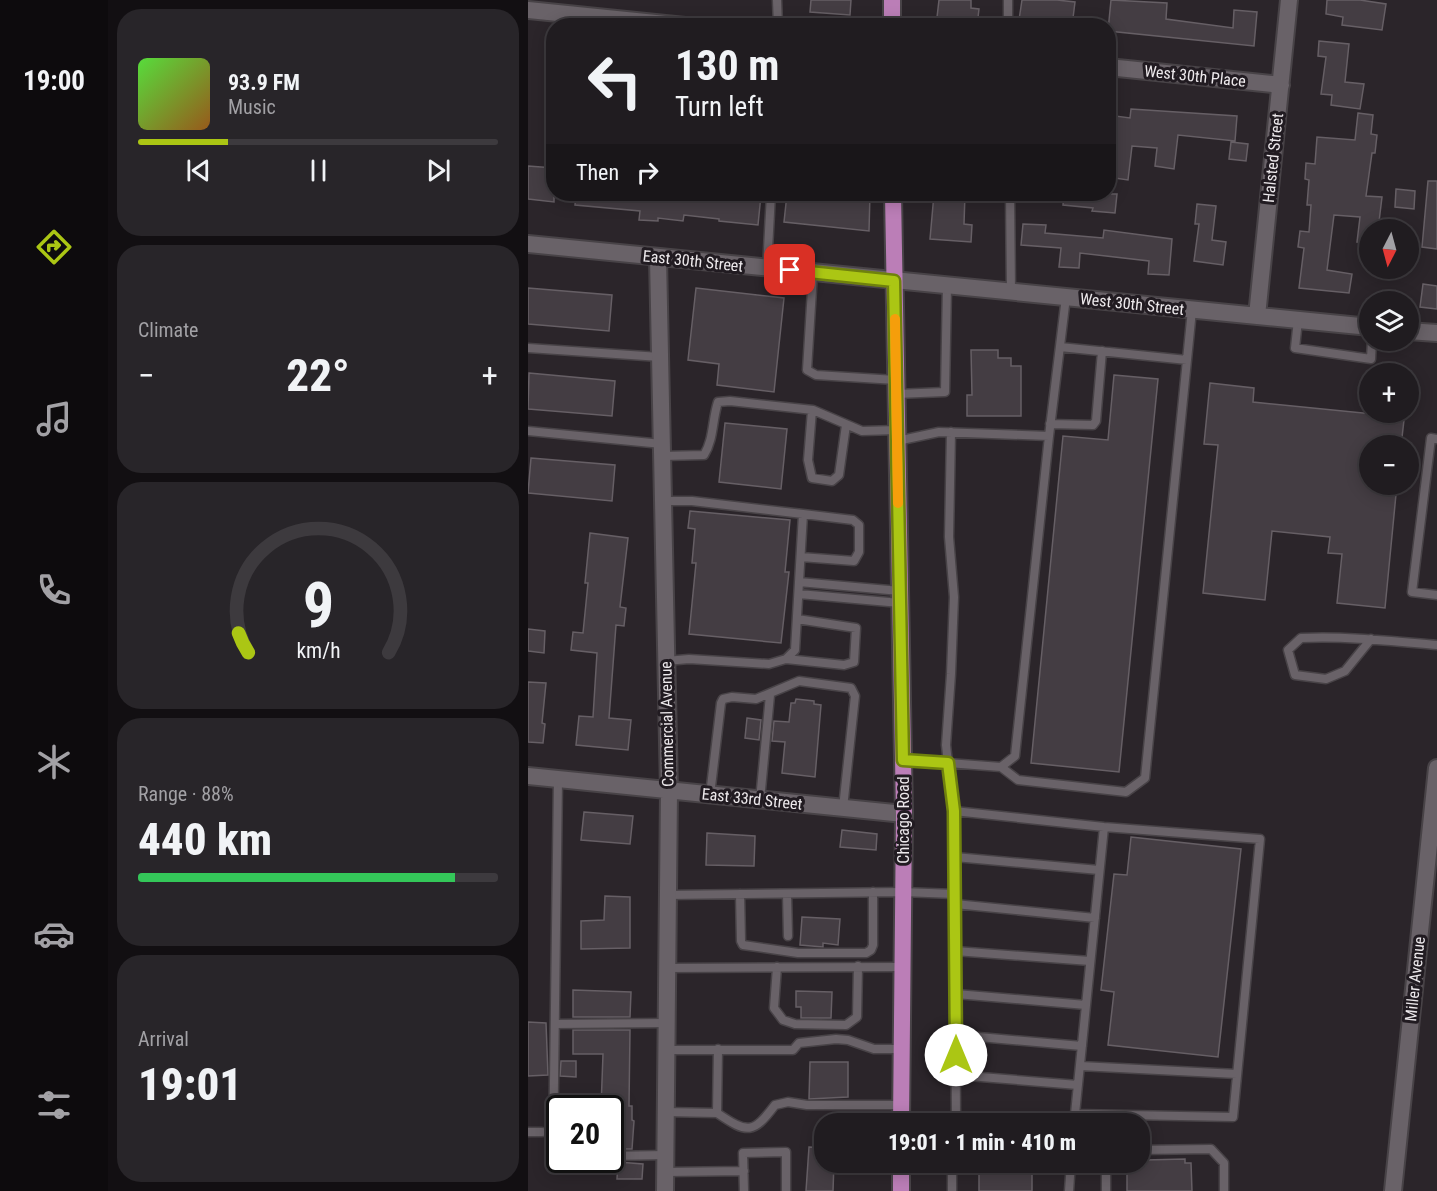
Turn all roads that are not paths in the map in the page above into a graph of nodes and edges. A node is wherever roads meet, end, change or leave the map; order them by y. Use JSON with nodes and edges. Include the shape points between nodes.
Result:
{"nodes":[{"id":1,"x":777,"y":0,"type":"edge"},
{"id":2,"x":892,"y":0,"type":"edge"},
{"id":3,"x":1008,"y":0,"type":"edge"},
{"id":4,"x":1289,"y":0,"type":"edge"},
{"id":5,"x":528,"y":10,"type":"edge"},
{"id":6,"x":607,"y":18,"type":"edge"},
{"id":7,"x":778,"y":18,"type":"edge"},
{"id":8,"x":892,"y":18,"type":"edge"},
{"id":9,"x":1008,"y":18,"type":"edge"},
{"id":10,"x":1116,"y":68,"type":"edge"},
{"id":11,"x":1281,"y":85,"type":"junction"},
{"id":12,"x":771,"y":201,"type":"edge"},
{"id":13,"x":893,"y":201,"type":"edge"},
{"id":14,"x":1010,"y":201,"type":"edge"},
{"id":15,"x":528,"y":244,"type":"edge"},
{"id":16,"x":658,"y":258,"type":"junction"},
{"id":17,"x":767,"y":268,"type":"junction"},
{"id":18,"x":813,"y":273,"type":"junction"},
{"id":19,"x":894,"y":281,"type":"junction"},
{"id":20,"x":947,"y":286,"type":"junction"},
{"id":21,"x":1011,"y":292,"type":"junction"},
{"id":22,"x":1066,"y":297,"type":"junction"},
{"id":23,"x":1192,"y":310,"type":"junction"},
{"id":24,"x":1257,"y":316,"type":"junction"},
{"id":25,"x":1298,"y":320,"type":"junction"},
{"id":26,"x":1359,"y":326,"type":"edge"},
{"id":27,"x":1419,"y":332,"type":"edge"},
{"id":28,"x":1437,"y":333,"type":"edge"},
{"id":29,"x":1060,"y":347,"type":"junction"},
{"id":30,"x":528,"y":348,"type":"edge"},
{"id":31,"x":1102,"y":351,"type":"junction"},
{"id":32,"x":1371,"y":351,"type":"edge"},
{"id":33,"x":660,"y":357,"type":"junction"},
{"id":34,"x":1187,"y":360,"type":"junction"},
{"id":35,"x":896,"y":387,"type":"junction"},
{"id":36,"x":812,"y":410,"type":"junction"},
{"id":37,"x":1050,"y":424,"type":"junction"},
{"id":38,"x":846,"y":425,"type":"junction"},
{"id":39,"x":528,"y":431,"type":"edge"},
{"id":40,"x":951,"y":432,"type":"junction"},
{"id":41,"x":897,"y":436,"type":"junction"},
{"id":42,"x":1049,"y":436,"type":"junction"},
{"id":43,"x":1437,"y":439,"type":"edge"},
{"id":44,"x":662,"y":450,"type":"junction"},
{"id":45,"x":663,"y":501,"type":"junction"},
{"id":46,"x":803,"y":514,"type":"junction"},
{"id":47,"x":801,"y":557,"type":"junction"},
{"id":48,"x":799,"y":582,"type":"junction"},
{"id":49,"x":799,"y":594,"type":"junction"},
{"id":50,"x":1437,"y":595,"type":"edge"},
{"id":51,"x":900,"y":597,"type":"junction"},
{"id":52,"x":797,"y":619,"type":"junction"},
{"id":53,"x":1371,"y":639,"type":"junction"},
{"id":54,"x":1437,"y":645,"type":"edge"},
{"id":55,"x":786,"y":659,"type":"junction"},
{"id":56,"x":666,"y":661,"type":"junction"},
{"id":57,"x":770,"y":694,"type":"junction"},
{"id":58,"x":903,"y":760,"type":"junction"},
{"id":59,"x":948,"y":763,"type":"junction"},
{"id":60,"x":1001,"y":767,"type":"junction"},
{"id":61,"x":1437,"y":768,"type":"edge"},
{"id":62,"x":528,"y":776,"type":"edge"},
{"id":63,"x":558,"y":779,"type":"junction"},
{"id":64,"x":669,"y":791,"type":"junction"},
{"id":65,"x":710,"y":795,"type":"junction"},
{"id":66,"x":760,"y":800,"type":"junction"},
{"id":67,"x":1435,"y":803,"type":"edge"},
{"id":68,"x":843,"y":808,"type":"junction"},
{"id":69,"x":954,"y":811,"type":"junction"},
{"id":70,"x":904,"y":814,"type":"junction"},
{"id":71,"x":1104,"y":827,"type":"junction"},
{"id":72,"x":955,"y":857,"type":"junction"},
{"id":73,"x":1099,"y":870,"type":"junction"},
{"id":74,"x":873,"y":892,"type":"junction"},
{"id":75,"x":902,"y":892,"type":"junction"},
{"id":76,"x":740,"y":894,"type":"junction"},
{"id":77,"x":787,"y":894,"type":"junction"},
{"id":78,"x":955,"y":894,"type":"junction"},
{"id":79,"x":668,"y":896,"type":"junction"},
{"id":80,"x":955,"y":904,"type":"junction"},
{"id":81,"x":1095,"y":918,"type":"junction"},
{"id":82,"x":788,"y":936,"type":"dead end"},
{"id":83,"x":955,"y":951,"type":"junction"},
{"id":84,"x":1090,"y":961,"type":"junction"},
{"id":85,"x":858,"y":966,"type":"junction"},
{"id":86,"x":777,"y":967,"type":"junction"},
{"id":87,"x":902,"y":967,"type":"junction"},
{"id":88,"x":667,"y":968,"type":"junction"},
{"id":89,"x":956,"y":994,"type":"junction"},
{"id":90,"x":1086,"y":1005,"type":"junction"},
{"id":91,"x":666,"y":1023,"type":"junction"},
{"id":92,"x":555,"y":1024,"type":"junction"},
{"id":93,"x":956,"y":1035,"type":"junction"},
{"id":94,"x":1082,"y":1046,"type":"junction"},
{"id":95,"x":718,"y":1049,"type":"junction"},
{"id":96,"x":902,"y":1049,"type":"junction"},
{"id":97,"x":666,"y":1050,"type":"junction"},
{"id":98,"x":1080,"y":1066,"type":"junction"},
{"id":99,"x":1237,"y":1074,"type":"junction"},
{"id":100,"x":956,"y":1075,"type":"junction"},
{"id":101,"x":1078,"y":1085,"type":"junction"},
{"id":102,"x":554,"y":1095,"type":"edge"},
{"id":103,"x":665,"y":1113,"type":"junction"},
{"id":104,"x":717,"y":1113,"type":"junction"},
{"id":105,"x":875,"y":1113,"type":"edge"},
{"id":106,"x":901,"y":1113,"type":"edge"},
{"id":107,"x":956,"y":1113,"type":"edge"},
{"id":108,"x":1075,"y":1113,"type":"edge"},
{"id":109,"x":1150,"y":1118,"type":"edge"},
{"id":110,"x":528,"y":1132,"type":"edge"},
{"id":111,"x":542,"y":1132,"type":"dead end"},
{"id":112,"x":1150,"y":1150,"type":"edge"},
{"id":113,"x":624,"y":1158,"type":"edge"},
{"id":114,"x":665,"y":1164,"type":"junction"},
{"id":115,"x":744,"y":1171,"type":"junction"},
{"id":116,"x":901,"y":1173,"type":"edge"},
{"id":117,"x":952,"y":1173,"type":"edge"},
{"id":118,"x":1070,"y":1173,"type":"edge"},
{"id":119,"x":1106,"y":1173,"type":"edge"},
{"id":120,"x":665,"y":1191,"type":"edge"},
{"id":121,"x":744,"y":1191,"type":"edge"},
{"id":122,"x":786,"y":1191,"type":"edge"},
{"id":123,"x":901,"y":1191,"type":"edge"},
{"id":124,"x":952,"y":1191,"type":"edge"},
{"id":125,"x":1069,"y":1191,"type":"edge"},
{"id":126,"x":1106,"y":1191,"type":"edge"},
{"id":127,"x":1224,"y":1191,"type":"edge"},
{"id":128,"x":1393,"y":1191,"type":"edge"}],
"edges":[{"from":1,"to":7,"type":"lane"},
{"from":2,"to":8,"type":"main road"},
{"from":3,"to":9,"type":"lane"},
{"from":4,"to":11,"type":"street","name":"Halsted Street"},
{"from":5,"to":6,"type":"street"},
{"from":10,"to":11,"type":"street","name":"West 30th Place"},
{"from":11,"to":24,"type":"street","name":"Halsted Street"},
{"from":12,"to":17,"type":"lane"},
{"from":13,"to":19,"type":"main road","name":"Chicago Road"},
{"from":14,"to":21,"type":"lane"},
{"from":15,"to":16,"type":"street","name":"East 30th Street"},
{"from":16,"to":17,"type":"street","name":"East 30th Street"},
{"from":16,"to":33,"type":"street","name":"Commercial Avenue"},
{"from":17,"to":18,"type":"street","name":"East 30th Street"},
{"from":18,"to":19,"type":"street","name":"East 30th Street"},
{"from":18,"to":35,"type":"lane","via":[[807,370],[816,375]]},
{"from":19,"to":20,"type":"street","name":"West 30th Street"},
{"from":19,"to":35,"type":"main road","name":"Chicago Road"},
{"from":20,"to":21,"type":"street","name":"West 30th Street"},
{"from":20,"to":35,"type":"lane","via":[[945,392]]},
{"from":21,"to":22,"type":"street","name":"West 30th Street"},
{"from":22,"to":23,"type":"street","name":"West 30th Street"},
{"from":22,"to":29,"type":"lane"},
{"from":23,"to":24,"type":"street","name":"West 30th Street"},
{"from":23,"to":34,"type":"lane"},
{"from":24,"to":25,"type":"street","name":"West 30th Street"},
{"from":25,"to":26,"type":"street","name":"West 30th Street"},
{"from":25,"to":32,"type":"lane","via":[[1294,348],[1371,359]]},
{"from":27,"to":28,"type":"street"},
{"from":29,"to":31,"type":"lane"},
{"from":29,"to":37,"type":"lane"},
{"from":30,"to":33,"type":"lane"},
{"from":31,"to":34,"type":"lane"},
{"from":31,"to":37,"type":"lane","via":[[1093,425]]},
{"from":33,"to":44,"type":"street","name":"Commercial Avenue"},
{"from":34,"to":60,"type":"lane","via":[[1145,778],[1126,792],[1018,780]]},
{"from":35,"to":41,"type":"main road","name":"Chicago Road"},
{"from":36,"to":38,"type":"lane"},
{"from":36,"to":38,"type":"lane","via":[[808,460],[812,478],[832,482],[839,476]]},
{"from":36,"to":44,"type":"lane","via":[[730,400],[718,402],[711,444],[704,455]]},
{"from":37,"to":42,"type":"lane"},
{"from":38,"to":41,"type":"lane"},
{"from":39,"to":44,"type":"lane"},
{"from":40,"to":41,"type":"lane"},
{"from":40,"to":42,"type":"lane"},
{"from":40,"to":59,"type":"lane","via":[[949,537],[954,597]]},
{"from":41,"to":51,"type":"main road","name":"Chicago Road"},
{"from":42,"to":60,"type":"lane","via":[[1015,756]]},
{"from":43,"to":50,"type":"lane","via":[[1431,438],[1412,592]]},
{"from":44,"to":45,"type":"street","name":"Commercial Avenue"},
{"from":45,"to":46,"type":"lane"},
{"from":45,"to":56,"type":"street","name":"Commercial Avenue"},
{"from":46,"to":47,"type":"lane"},
{"from":46,"to":47,"type":"lane","via":[[853,520],[859,525],[859,552],[854,561]]},
{"from":47,"to":48,"type":"lane"},
{"from":48,"to":49,"type":"lane"},
{"from":48,"to":51,"type":"lane"},
{"from":49,"to":51,"type":"lane"},
{"from":49,"to":52,"type":"lane"},
{"from":51,"to":58,"type":"main road","name":"Chicago Road"},
{"from":52,"to":55,"type":"lane","via":[[795,650]]},
{"from":52,"to":55,"type":"lane","via":[[856,628],[854,662],[844,665]]},
{"from":53,"to":53,"type":"lane","via":[[1301,638],[1288,650],[1295,675],[1326,679],[1345,671]]},
{"from":53,"to":54,"type":"lane"},
{"from":55,"to":56,"type":"lane","via":[[769,664],[689,658]]},
{"from":56,"to":64,"type":"street","name":"Commercial Avenue"},
{"from":57,"to":65,"type":"lane","via":[[756,699],[723,699],[720,703]]},
{"from":57,"to":66,"type":"lane"},
{"from":57,"to":68,"type":"lane","via":[[799,681],[854,690]]},
{"from":58,"to":59,"type":"lane"},
{"from":58,"to":70,"type":"main road","name":"Chicago Road"},
{"from":59,"to":60,"type":"lane"},
{"from":59,"to":69,"type":"lane"},
{"from":61,"to":67,"type":"street","name":"Miller Avenue"},
{"from":62,"to":63,"type":"street","name":"East 33rd Street"},
{"from":63,"to":64,"type":"street","name":"East 33rd Street"},
{"from":63,"to":92,"type":"lane"},
{"from":64,"to":65,"type":"street","name":"East 33rd Street"},
{"from":64,"to":79,"type":"street","name":"Commercial Avenue"},
{"from":65,"to":66,"type":"street","name":"East 33rd Street"},
{"from":66,"to":68,"type":"street","name":"East 33rd Street"},
{"from":67,"to":128,"type":"street","name":"Miller Avenue"},
{"from":68,"to":70,"type":"street","name":"East 33rd Street"},
{"from":69,"to":71,"type":"lane"},
{"from":69,"to":72,"type":"lane"},
{"from":70,"to":75,"type":"main road","name":"Chicago Road"},
{"from":71,"to":73,"type":"lane"},
{"from":71,"to":99,"type":"lane","via":[[1260,839]]},
{"from":72,"to":73,"type":"lane"},
{"from":72,"to":78,"type":"lane"},
{"from":73,"to":81,"type":"lane"},
{"from":74,"to":75,"type":"lane"},
{"from":74,"to":76,"type":"lane","via":[[873,945],[866,953],[798,953],[743,945]]},
{"from":74,"to":77,"type":"lane"},
{"from":75,"to":78,"type":"lane"},
{"from":75,"to":87,"type":"main road","name":"Chicago Road"},
{"from":76,"to":77,"type":"lane"},
{"from":76,"to":79,"type":"lane"},
{"from":77,"to":82,"type":"lane"},
{"from":78,"to":80,"type":"lane"},
{"from":79,"to":88,"type":"street","name":"Commercial Avenue"},
{"from":80,"to":81,"type":"lane"},
{"from":80,"to":83,"type":"lane"},
{"from":81,"to":84,"type":"lane"},
{"from":83,"to":84,"type":"lane"},
{"from":83,"to":89,"type":"lane"},
{"from":84,"to":90,"type":"lane"},
{"from":85,"to":86,"type":"lane"},
{"from":85,"to":86,"type":"lane","via":[[857,1017],[846,1025],[795,1024],[783,1020],[774,1008]]},
{"from":85,"to":87,"type":"lane"},
{"from":86,"to":88,"type":"lane"},
{"from":87,"to":96,"type":"main road","name":"Chicago Road"},
{"from":88,"to":91,"type":"street","name":"Commercial Avenue"},
{"from":89,"to":90,"type":"lane"},
{"from":89,"to":93,"type":"lane"},
{"from":90,"to":94,"type":"lane"},
{"from":91,"to":92,"type":"lane"},
{"from":91,"to":97,"type":"street","name":"Commercial Avenue"},
{"from":92,"to":102,"type":"lane"},
{"from":93,"to":94,"type":"lane"},
{"from":93,"to":100,"type":"lane"},
{"from":94,"to":98,"type":"lane"},
{"from":95,"to":96,"type":"lane","via":[[793,1050],[799,1043],[836,1039],[874,1049]]},
{"from":95,"to":97,"type":"lane"},
{"from":95,"to":104,"type":"lane"},
{"from":96,"to":106,"type":"main road","name":"Chicago Road"},
{"from":97,"to":103,"type":"street","name":"Commercial Avenue"},
{"from":98,"to":99,"type":"lane"},
{"from":98,"to":101,"type":"lane"},
{"from":99,"to":109,"type":"lane","via":[[1233,1117]]},
{"from":100,"to":101,"type":"lane"},
{"from":100,"to":107,"type":"lane"},
{"from":101,"to":108,"type":"lane"},
{"from":103,"to":104,"type":"lane"},
{"from":103,"to":114,"type":"street","name":"Commercial Avenue"},
{"from":104,"to":105,"type":"lane","via":[[749,1128],[756,1127],[775,1105],[788,1102]]},
{"from":110,"to":111,"type":"lane"},
{"from":112,"to":127,"type":"lane","via":[[1211,1149],[1224,1163]]},
{"from":113,"to":114,"type":"lane"},
{"from":114,"to":115,"type":"lane"},
{"from":114,"to":120,"type":"street","name":"Commercial Avenue"},
{"from":115,"to":121,"type":"lane"},
{"from":115,"to":122,"type":"lane","via":[[743,1153],[786,1152]]},
{"from":116,"to":123,"type":"main road"},
{"from":117,"to":124,"type":"lane"},
{"from":118,"to":125,"type":"lane"},
{"from":119,"to":126,"type":"lane"}]}
